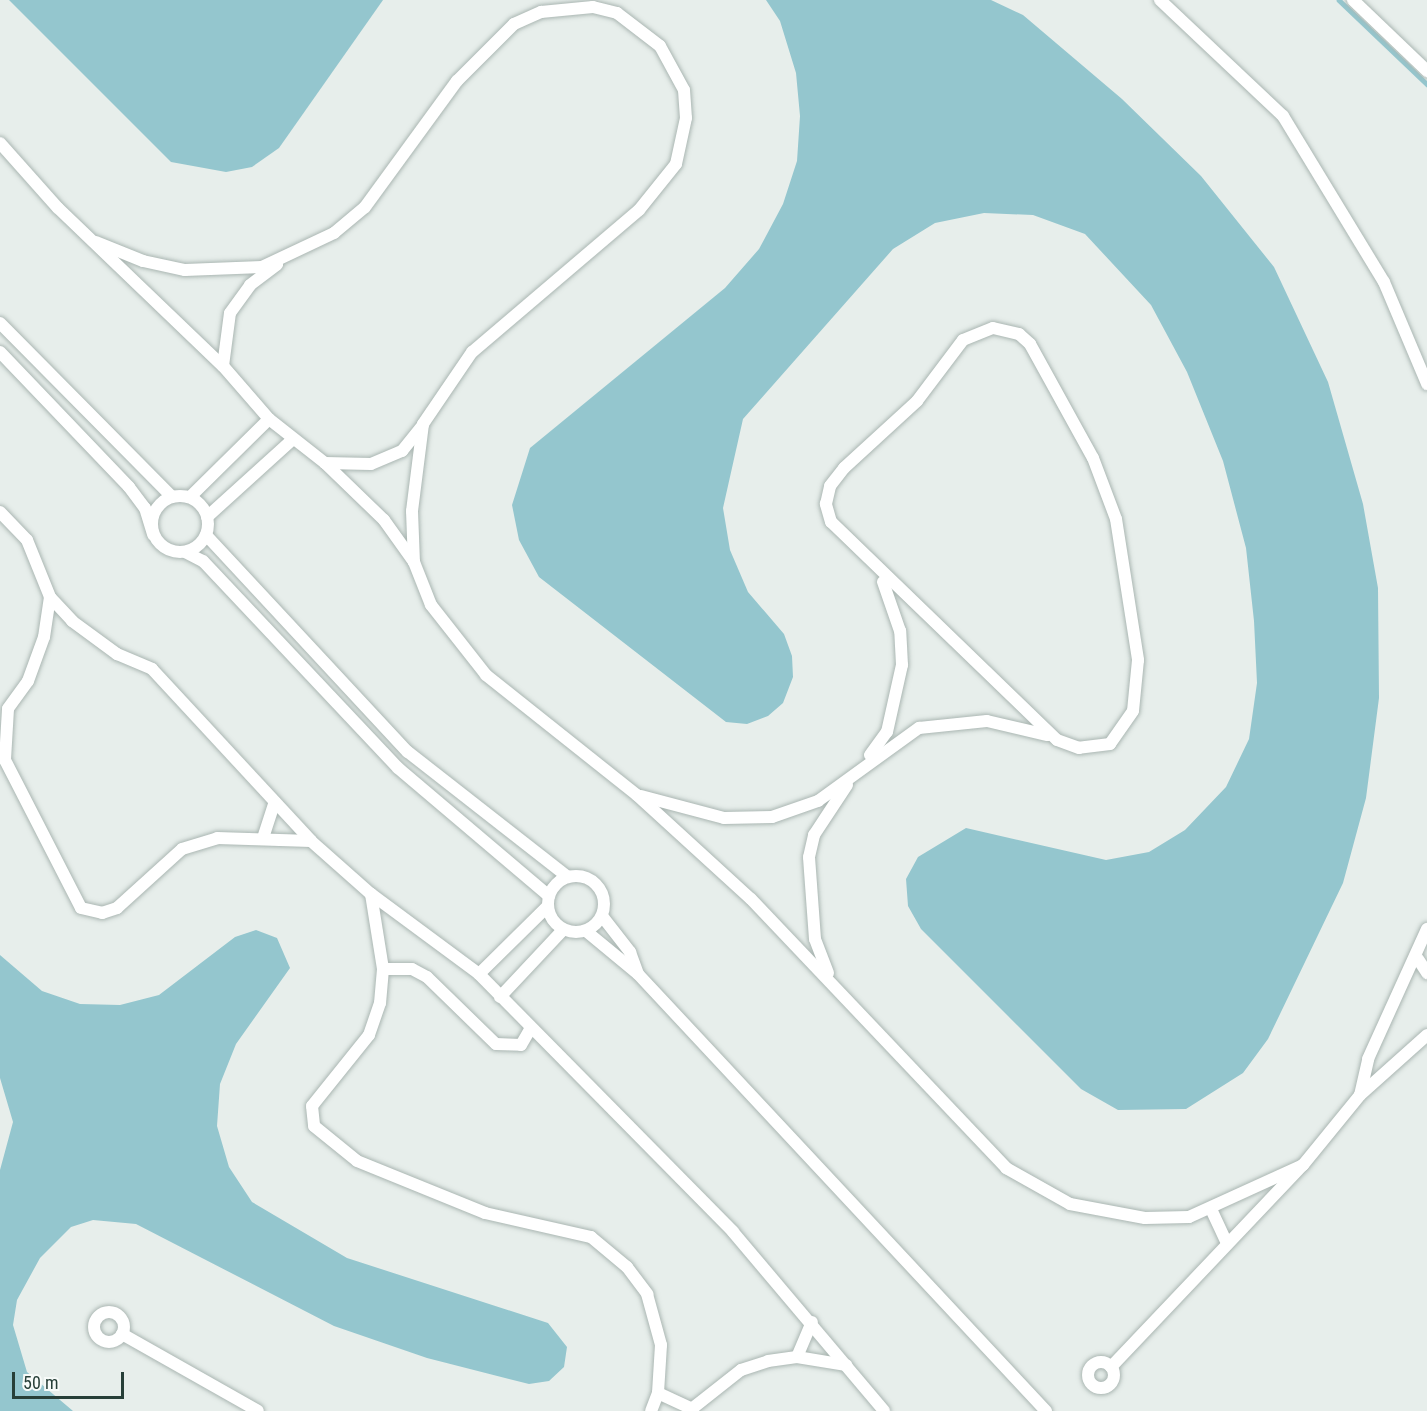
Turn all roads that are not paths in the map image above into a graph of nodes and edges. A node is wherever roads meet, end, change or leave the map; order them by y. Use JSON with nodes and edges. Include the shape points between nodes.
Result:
{"nodes":[{"id":1,"x":1161,"y":0,"type":"edge"},
{"id":2,"x":1353,"y":0,"type":"edge"},
{"id":3,"x":1427,"y":71,"type":"edge"},
{"id":4,"x":0,"y":143,"type":"edge"},
{"id":5,"x":89,"y":239,"type":"junction"},
{"id":6,"x":288,"y":257,"type":"junction"},
{"id":7,"x":0,"y":323,"type":"edge"},
{"id":8,"x":1427,"y":342,"type":"edge"},
{"id":9,"x":0,"y":352,"type":"edge"},
{"id":10,"x":1417,"y":352,"type":"junction"},
{"id":11,"x":223,"y":366,"type":"junction"},
{"id":12,"x":1427,"y":384,"type":"edge"},
{"id":13,"x":269,"y":419,"type":"junction"},
{"id":14,"x":423,"y":424,"type":"junction"},
{"id":15,"x":293,"y":439,"type":"junction"},
{"id":16,"x":325,"y":463,"type":"junction"},
{"id":17,"x":171,"y":496,"type":"junction"},
{"id":18,"x":190,"y":497,"type":"junction"},
{"id":19,"x":0,"y":512,"type":"edge"},
{"id":20,"x":207,"y":517,"type":"junction"},
{"id":21,"x":153,"y":535,"type":"junction"},
{"id":22,"x":206,"y":535,"type":"junction"},
{"id":23,"x":185,"y":552,"type":"junction"},
{"id":24,"x":414,"y":562,"type":"junction"},
{"id":25,"x":877,"y":570,"type":"junction"},
{"id":26,"x":50,"y":597,"type":"junction"},
{"id":27,"x":1057,"y":740,"type":"junction"},
{"id":28,"x":863,"y":766,"type":"junction"},
{"id":29,"x":637,"y":795,"type":"junction"},
{"id":30,"x":274,"y":802,"type":"junction"},
{"id":31,"x":263,"y":837,"type":"junction"},
{"id":32,"x":310,"y":841,"type":"junction"},
{"id":33,"x":568,"y":877,"type":"junction"},
{"id":34,"x":371,"y":894,"type":"junction"},
{"id":35,"x":548,"y":901,"type":"junction"},
{"id":36,"x":602,"y":915,"type":"junction"},
{"id":37,"x":563,"y":930,"type":"junction"},
{"id":38,"x":1427,"y":930,"type":"edge"},
{"id":39,"x":586,"y":931,"type":"junction"},
{"id":40,"x":1418,"y":959,"type":"junction"},
{"id":41,"x":383,"y":969,"type":"junction"},
{"id":42,"x":1427,"y":973,"type":"edge"},
{"id":43,"x":479,"y":974,"type":"junction"},
{"id":44,"x":638,"y":974,"type":"junction"},
{"id":45,"x":830,"y":978,"type":"junction"},
{"id":46,"x":500,"y":997,"type":"junction"},
{"id":47,"x":531,"y":1029,"type":"junction"},
{"id":48,"x":1427,"y":1035,"type":"edge"},
{"id":49,"x":1360,"y":1095,"type":"junction"},
{"id":50,"x":1303,"y":1165,"type":"junction"},
{"id":51,"x":1211,"y":1209,"type":"junction"},
{"id":52,"x":1227,"y":1244,"type":"junction"},
{"id":53,"x":812,"y":1322,"type":"junction"},
{"id":54,"x":122,"y":1335,"type":"dead end"},
{"id":55,"x":797,"y":1357,"type":"junction"},
{"id":56,"x":846,"y":1365,"type":"junction"},
{"id":57,"x":1111,"y":1366,"type":"dead end"},
{"id":58,"x":658,"y":1393,"type":"junction"},
{"id":59,"x":690,"y":1410,"type":"edge"},
{"id":60,"x":258,"y":1411,"type":"edge"},
{"id":61,"x":651,"y":1411,"type":"edge"},
{"id":62,"x":884,"y":1411,"type":"edge"},
{"id":63,"x":1046,"y":1411,"type":"edge"}],
"edges":[{"from":1,"to":10,"type":"street","via":[[1283,116],[1355,228]]},
{"from":2,"to":3,"type":"street"},
{"from":4,"to":5,"type":"street"},
{"from":5,"to":6,"type":"street","via":[[142,261],[184,270],[226,272]]},
{"from":5,"to":11,"type":"street"},
{"from":6,"to":11,"type":"street","via":[[250,285],[230,313]]},
{"from":6,"to":14,"type":"street","via":[[334,233],[365,207],[457,81],[514,24],[541,12],[593,7],[617,14],[660,46],[684,90],[686,118],[675,165],[639,210],[472,351]]},
{"from":7,"to":17,"type":"street"},
{"from":8,"to":10,"type":"street"},
{"from":9,"to":21,"type":"street","via":[[129,487],[145,508]]},
{"from":10,"to":12,"type":"street"},
{"from":11,"to":13,"type":"street"},
{"from":13,"to":15,"type":"street"},
{"from":13,"to":18,"type":"street"},
{"from":14,"to":16,"type":"street","via":[[402,451],[371,464]]},
{"from":14,"to":24,"type":"street","via":[[412,511]]},
{"from":15,"to":16,"type":"street"},
{"from":15,"to":20,"type":"street"},
{"from":16,"to":24,"type":"street","via":[[384,520]]},
{"from":17,"to":18,"type":"street"},
{"from":17,"to":21,"type":"street","via":[[152,516]]},
{"from":18,"to":20,"type":"street"},
{"from":19,"to":26,"type":"street","via":[[27,540]]},
{"from":20,"to":22,"type":"street"},
{"from":21,"to":23,"type":"street","via":[[166,549]]},
{"from":22,"to":23,"type":"street"},
{"from":22,"to":33,"type":"street","via":[[408,752]]},
{"from":23,"to":35,"type":"street","via":[[203,561],[398,768]]},
{"from":24,"to":29,"type":"street","via":[[431,605],[486,675]]},
{"from":25,"to":27,"type":"street"},
{"from":25,"to":27,"type":"street","via":[[831,522],[826,504],[830,486],[917,401],[963,340],[993,328],[1019,334],[1065,402],[1116,519],[1138,660],[1133,711],[1124,730],[1110,744],[1079,748]]},
{"from":25,"to":28,"type":"street","via":[[892,597],[902,665],[887,732]]},
{"from":26,"to":30,"type":"street","via":[[117,654],[152,669]]},
{"from":26,"to":31,"type":"street","via":[[44,637],[28,681],[8,709],[5,760],[81,908],[102,913],[117,908],[182,849],[217,838]]},
{"from":27,"to":28,"type":"street","via":[[1010,722],[920,728]]},
{"from":28,"to":29,"type":"street","via":[[818,801],[772,817],[693,814]]},
{"from":28,"to":45,"type":"street","via":[[830,806],[809,857],[815,939]]},
{"from":29,"to":45,"type":"street"},
{"from":30,"to":31,"type":"street"},
{"from":30,"to":32,"type":"street"},
{"from":31,"to":32,"type":"street"},
{"from":32,"to":34,"type":"street"},
{"from":33,"to":35,"type":"street"},
{"from":33,"to":36,"type":"street","via":[[586,877],[600,889]]},
{"from":34,"to":41,"type":"street"},
{"from":34,"to":43,"type":"street"},
{"from":35,"to":37,"type":"street"},
{"from":35,"to":43,"type":"street"},
{"from":36,"to":39,"type":"street"},
{"from":36,"to":44,"type":"street","via":[[630,952]]},
{"from":37,"to":39,"type":"street"},
{"from":37,"to":46,"type":"street"},
{"from":38,"to":40,"type":"street"},
{"from":39,"to":44,"type":"street"},
{"from":40,"to":42,"type":"street"},
{"from":40,"to":49,"type":"street","via":[[1368,1059]]},
{"from":41,"to":47,"type":"street","via":[[412,969],[427,976],[496,1044],[521,1045]]},
{"from":41,"to":58,"type":"street","via":[[369,1035],[312,1106],[314,1126],[357,1161],[418,1187],[484,1213],[591,1238],[627,1267],[648,1294],[661,1345]]},
{"from":43,"to":46,"type":"street"},
{"from":44,"to":63,"type":"street"},
{"from":45,"to":51,"type":"street","via":[[963,1128],[1036,1188],[1108,1215],[1190,1217]]},
{"from":46,"to":47,"type":"street"},
{"from":47,"to":53,"type":"street","via":[[687,1184]]},
{"from":48,"to":49,"type":"street"},
{"from":49,"to":50,"type":"street"},
{"from":50,"to":51,"type":"street"},
{"from":50,"to":52,"type":"street"},
{"from":51,"to":52,"type":"street"},
{"from":52,"to":57,"type":"street"},
{"from":53,"to":55,"type":"street"},
{"from":53,"to":56,"type":"street"},
{"from":54,"to":60,"type":"street"},
{"from":55,"to":56,"type":"street"},
{"from":55,"to":59,"type":"street","via":[[741,1370]]},
{"from":56,"to":62,"type":"street"},
{"from":58,"to":59,"type":"street"},
{"from":58,"to":61,"type":"street"}]}
